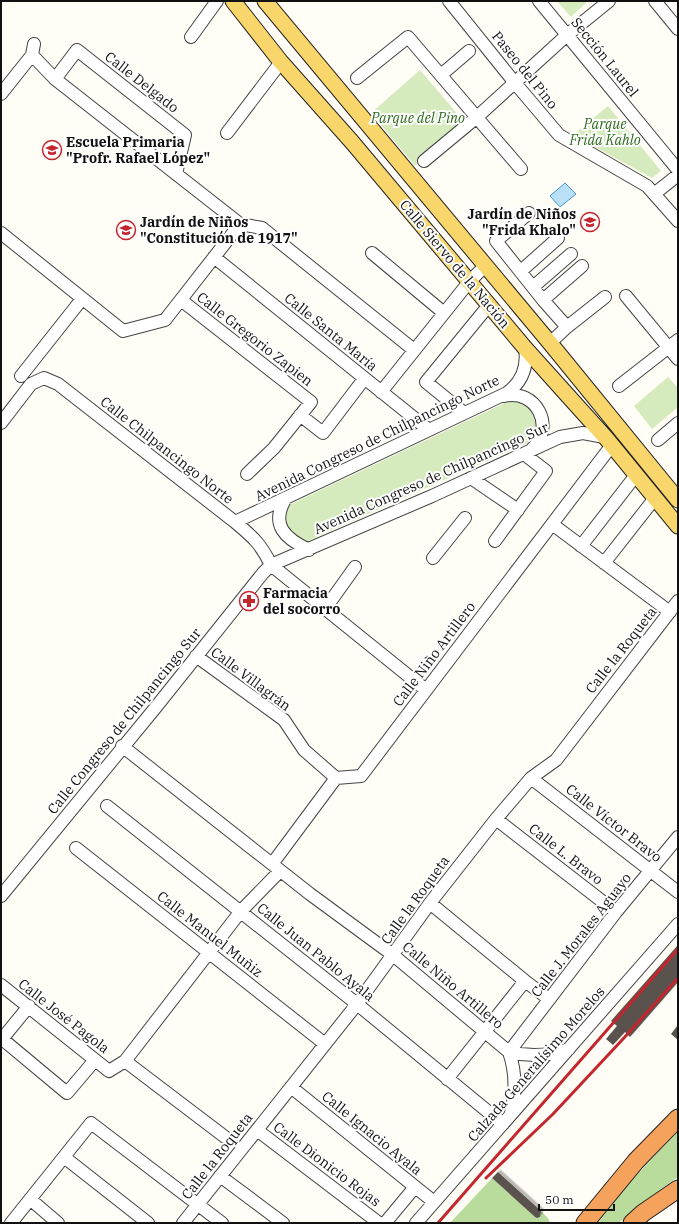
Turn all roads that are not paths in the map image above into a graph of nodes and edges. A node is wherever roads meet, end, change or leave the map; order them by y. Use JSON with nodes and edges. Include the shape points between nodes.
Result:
{"nodes":[{"id":1,"x":218,"y":1,"type":"edge"},
{"id":2,"x":233,"y":1,"type":"edge"},
{"id":3,"x":265,"y":1,"type":"edge"},
{"id":4,"x":449,"y":1,"type":"edge"},
{"id":5,"x":539,"y":1,"type":"edge"},
{"id":6,"x":609,"y":1,"type":"edge"},
{"id":7,"x":655,"y":1,"type":"edge"},
{"id":8,"x":678,"y":29,"type":"edge"},
{"id":9,"x":567,"y":35,"type":"junction"},
{"id":10,"x":191,"y":37,"type":"dead end"},
{"id":11,"x":469,"y":51,"type":"dead end"},
{"id":12,"x":281,"y":62,"type":"junction"},
{"id":13,"x":441,"y":75,"type":"junction"},
{"id":14,"x":357,"y":78,"type":"dead end"},
{"id":15,"x":54,"y":79,"type":"junction"},
{"id":16,"x":515,"y":83,"type":"junction"},
{"id":17,"x":2,"y":92,"type":"edge"},
{"id":18,"x":477,"y":117,"type":"junction"},
{"id":19,"x":228,"y":134,"type":"dead end"},
{"id":20,"x":424,"y":161,"type":"dead end"},
{"id":21,"x":520,"y":169,"type":"dead end"},
{"id":22,"x":678,"y":170,"type":"edge"},
{"id":23,"x":176,"y":174,"type":"junction"},
{"id":24,"x":678,"y":175,"type":"edge"},
{"id":25,"x":654,"y":194,"type":"junction"},
{"id":26,"x":530,"y":213,"type":"dead end"},
{"id":27,"x":678,"y":222,"type":"edge"},
{"id":28,"x":240,"y":224,"type":"junction"},
{"id":29,"x":1,"y":233,"type":"edge"},
{"id":30,"x":558,"y":238,"type":"dead end"},
{"id":31,"x":372,"y":253,"type":"dead end"},
{"id":32,"x":571,"y":254,"type":"dead end"},
{"id":33,"x":214,"y":257,"type":"junction"},
{"id":34,"x":485,"y":266,"type":"junction"},
{"id":35,"x":582,"y":266,"type":"dead end"},
{"id":36,"x":521,"y":271,"type":"junction"},
{"id":37,"x":469,"y":282,"type":"junction"},
{"id":38,"x":533,"y":287,"type":"junction"},
{"id":39,"x":626,"y":296,"type":"dead end"},
{"id":40,"x":605,"y":297,"type":"dead end"},
{"id":41,"x":82,"y":299,"type":"junction"},
{"id":42,"x":181,"y":300,"type":"junction"},
{"id":43,"x":544,"y":300,"type":"junction"},
{"id":44,"x":489,"y":305,"type":"junction"},
{"id":45,"x":444,"y":313,"type":"junction"},
{"id":46,"x":567,"y":327,"type":"junction"},
{"id":47,"x":550,"y":343,"type":"junction"},
{"id":48,"x":673,"y":344,"type":"edge"},
{"id":49,"x":525,"y":348,"type":"junction"},
{"id":50,"x":414,"y":350,"type":"junction"},
{"id":51,"x":678,"y":359,"type":"edge"},
{"id":52,"x":21,"y":376,"type":"dead end"},
{"id":53,"x":364,"y":378,"type":"junction"},
{"id":54,"x":619,"y":386,"type":"dead end"},
{"id":55,"x":381,"y":392,"type":"junction"},
{"id":56,"x":501,"y":396,"type":"junction"},
{"id":57,"x":464,"y":413,"type":"junction"},
{"id":58,"x":300,"y":415,"type":"junction"},
{"id":59,"x":1,"y":423,"type":"edge"},
{"id":60,"x":678,"y":423,"type":"edge"},
{"id":61,"x":429,"y":430,"type":"junction"},
{"id":62,"x":658,"y":440,"type":"dead end"},
{"id":63,"x":609,"y":442,"type":"junction"},
{"id":64,"x":524,"y":454,"type":"junction"},
{"id":65,"x":247,"y":474,"type":"dead end"},
{"id":66,"x":636,"y":475,"type":"junction"},
{"id":67,"x":471,"y":478,"type":"junction"},
{"id":68,"x":286,"y":498,"type":"junction"},
{"id":69,"x":655,"y":498,"type":"junction"},
{"id":70,"x":678,"y":500,"type":"edge"},
{"id":71,"x":518,"y":510,"type":"junction"},
{"id":72,"x":464,"y":518,"type":"dead end"},
{"id":73,"x":235,"y":522,"type":"junction"},
{"id":74,"x":552,"y":524,"type":"junction"},
{"id":75,"x":678,"y":526,"type":"edge"},
{"id":76,"x":495,"y":541,"type":"dead end"},
{"id":77,"x":581,"y":546,"type":"junction"},
{"id":78,"x":309,"y":550,"type":"junction"},
{"id":79,"x":433,"y":558,"type":"dead end"},
{"id":80,"x":604,"y":563,"type":"junction"},
{"id":81,"x":271,"y":566,"type":"junction"},
{"id":82,"x":355,"y":568,"type":"dead end"},
{"id":83,"x":678,"y":601,"type":"edge"},
{"id":84,"x":325,"y":609,"type":"junction"},
{"id":85,"x":670,"y":612,"type":"junction"},
{"id":86,"x":196,"y":656,"type":"junction"},
{"id":87,"x":426,"y":690,"type":"junction"},
{"id":88,"x":122,"y":746,"type":"junction"},
{"id":89,"x":336,"y":778,"type":"junction"},
{"id":90,"x":531,"y":778,"type":"junction"},
{"id":91,"x":107,"y":806,"type":"dead end"},
{"id":92,"x":496,"y":818,"type":"junction"},
{"id":93,"x":678,"y":837,"type":"edge"},
{"id":94,"x":76,"y":848,"type":"dead end"},
{"id":95,"x":276,"y":868,"type":"junction"},
{"id":96,"x":650,"y":872,"type":"junction"},
{"id":97,"x":678,"y":892,"type":"edge"},
{"id":98,"x":1,"y":896,"type":"edge"},
{"id":99,"x":430,"y":903,"type":"junction"},
{"id":100,"x":241,"y":911,"type":"junction"},
{"id":101,"x":616,"y":912,"type":"junction"},
{"id":102,"x":678,"y":924,"type":"edge"},
{"id":103,"x":208,"y":953,"type":"junction"},
{"id":104,"x":394,"y":955,"type":"junction"},
{"id":105,"x":525,"y":981,"type":"junction"},
{"id":106,"x":1,"y":985,"type":"edge"},
{"id":107,"x":549,"y":999,"type":"junction"},
{"id":108,"x":357,"y":1004,"type":"junction"},
{"id":109,"x":29,"y":1006,"type":"junction"},
{"id":110,"x":486,"y":1032,"type":"junction"},
{"id":111,"x":2,"y":1038,"type":"edge"},
{"id":112,"x":325,"y":1044,"type":"junction"},
{"id":113,"x":569,"y":1049,"type":"junction"},
{"id":114,"x":509,"y":1052,"type":"junction"},
{"id":115,"x":95,"y":1060,"type":"junction"},
{"id":116,"x":126,"y":1061,"type":"junction"},
{"id":117,"x":447,"y":1079,"type":"junction"},
{"id":118,"x":290,"y":1088,"type":"junction"},
{"id":119,"x":678,"y":1118,"type":"edge"},
{"id":120,"x":506,"y":1120,"type":"junction"},
{"id":121,"x":257,"y":1130,"type":"junction"},
{"id":122,"x":224,"y":1137,"type":"dead end"},
{"id":123,"x":64,"y":1157,"type":"junction"},
{"id":124,"x":220,"y":1176,"type":"junction"},
{"id":125,"x":415,"y":1187,"type":"junction"},
{"id":126,"x":676,"y":1191,"type":"edge"},
{"id":127,"x":30,"y":1199,"type":"junction"},
{"id":128,"x":434,"y":1202,"type":"junction"},
{"id":129,"x":198,"y":1205,"type":"junction"},
{"id":130,"x":11,"y":1223,"type":"edge"},
{"id":131,"x":58,"y":1223,"type":"edge"},
{"id":132,"x":148,"y":1223,"type":"edge"},
{"id":133,"x":183,"y":1223,"type":"edge"},
{"id":134,"x":222,"y":1223,"type":"edge"},
{"id":135,"x":282,"y":1223,"type":"edge"},
{"id":136,"x":379,"y":1223,"type":"edge"},
{"id":137,"x":385,"y":1223,"type":"edge"},
{"id":138,"x":416,"y":1223,"type":"edge"},
{"id":139,"x":585,"y":1223,"type":"edge"},
{"id":140,"x":632,"y":1223,"type":"edge"}],
"edges":[{"from":1,"to":10,"type":"street"},
{"from":2,"to":12,"type":"main road","name":"Calle Siervo de la Nación"},
{"from":3,"to":34,"type":"main road","name":"Calle Siervo de la Nación"},
{"from":4,"to":16,"type":"street","name":"Paseo del Pino"},
{"from":5,"to":9,"type":"street","name":"Sección Laurel"},
{"from":6,"to":9,"type":"street"},
{"from":7,"to":8,"type":"street"},
{"from":9,"to":16,"type":"street"},
{"from":9,"to":22,"type":"street","name":"Sección Laurel"},
{"from":11,"to":13,"type":"street"},
{"from":12,"to":19,"type":"street"},
{"from":12,"to":37,"type":"main road","name":"Calle Siervo de la Nación"},
{"from":13,"to":14,"type":"street","via":[[408,37]]},
{"from":13,"to":18,"type":"street"},
{"from":15,"to":17,"type":"street","via":[[33,50]]},
{"from":15,"to":23,"type":"street"},
{"from":15,"to":23,"type":"street","name":"Calle Delgado","via":[[78,50],[185,135]]},
{"from":16,"to":18,"type":"street"},
{"from":16,"to":25,"type":"street","name":"Paseo del Pino","via":[[559,135],[647,186]]},
{"from":18,"to":20,"type":"street"},
{"from":18,"to":21,"type":"street"},
{"from":23,"to":28,"type":"street"},
{"from":24,"to":25,"type":"street"},
{"from":25,"to":27,"type":"street","name":"Paseo del Pino"},
{"from":26,"to":36,"type":"street","via":[[496,241]]},
{"from":28,"to":33,"type":"street"},
{"from":28,"to":50,"type":"street","via":[[262,228]]},
{"from":29,"to":41,"type":"street"},
{"from":30,"to":36,"type":"street"},
{"from":31,"to":45,"type":"street"},
{"from":32,"to":38,"type":"street"},
{"from":33,"to":42,"type":"street"},
{"from":33,"to":53,"type":"street","name":"Calle Santa María"},
{"from":34,"to":37,"type":"street"},
{"from":34,"to":47,"type":"main road","name":"Calle Siervo de la Nación"},
{"from":35,"to":43,"type":"street"},
{"from":36,"to":38,"type":"street"},
{"from":37,"to":44,"type":"main road","name":"Calle Siervo de la Nación"},
{"from":37,"to":45,"type":"street"},
{"from":38,"to":43,"type":"street"},
{"from":39,"to":48,"type":"street"},
{"from":40,"to":46,"type":"street"},
{"from":41,"to":42,"type":"street","via":[[123,331],[165,320]]},
{"from":41,"to":52,"type":"street"},
{"from":42,"to":58,"type":"street","name":"Calle Gregorio Zapien","via":[[311,402]]},
{"from":43,"to":46,"type":"street"},
{"from":44,"to":49,"type":"main road","name":"Calle Siervo de la Nación"},
{"from":44,"to":57,"type":"street","via":[[426,382]]},
{"from":45,"to":50,"type":"street"},
{"from":46,"to":47,"type":"street"},
{"from":47,"to":70,"type":"main road","name":"Calle Siervo de la Nación"},
{"from":48,"to":51,"type":"street"},
{"from":48,"to":54,"type":"street"},
{"from":49,"to":56,"type":"street","name":"Avenida Congreso de Chilpancingo Norte","via":[[526,363],[522,378],[513,389]]},
{"from":49,"to":63,"type":"main road","name":"Calle Siervo de la Nación"},
{"from":50,"to":55,"type":"street"},
{"from":53,"to":55,"type":"street","name":"Calle Santa María"},
{"from":53,"to":58,"type":"street","via":[[323,433]]},
{"from":55,"to":61,"type":"street","name":"Calle Santa María"},
{"from":56,"to":57,"type":"street","name":"Avenida Congreso de Chilpancingo Norte"},
{"from":56,"to":64,"type":"street","via":[[520,396],[532,402],[540,413],[543,427],[539,440]]},
{"from":57,"to":61,"type":"street","name":"Avenida Congreso de Chilpancingo Norte"},
{"from":58,"to":65,"type":"street","via":[[274,448]]},
{"from":59,"to":73,"type":"street","name":"Calle Chilpancingo Norte","via":[[31,384],[44,378],[58,384]]},
{"from":60,"to":62,"type":"street"},
{"from":61,"to":68,"type":"street","name":"Avenida Congreso de Chilpancingo Norte"},
{"from":63,"to":64,"type":"street","name":"Avenida Congreso de Chilpancingo Sur","via":[[591,434],[568,434]]},
{"from":63,"to":66,"type":"main road","name":"Calle Siervo de la Nación"},
{"from":63,"to":74,"type":"street","name":"Calle Niño Artillero"},
{"from":64,"to":67,"type":"street","name":"Avenida Congreso de Chilpancingo Sur"},
{"from":64,"to":71,"type":"street","via":[[546,471]]},
{"from":66,"to":69,"type":"main road","name":"Calle Siervo de la Nación"},
{"from":66,"to":77,"type":"street"},
{"from":67,"to":71,"type":"street"},
{"from":67,"to":78,"type":"street","name":"Avenida Congreso de Chilpancingo Sur"},
{"from":68,"to":73,"type":"street","name":"Avenida Congreso de Chilpancingo Norte"},
{"from":68,"to":78,"type":"street","via":[[279,515],[281,528],[294,543]]},
{"from":69,"to":75,"type":"main road","name":"Calle Siervo de la Nación"},
{"from":69,"to":80,"type":"street"},
{"from":71,"to":76,"type":"street"},
{"from":72,"to":79,"type":"street"},
{"from":73,"to":81,"type":"street","name":"Calle Chilpancingo Norte","via":[[260,545]]},
{"from":74,"to":77,"type":"street"},
{"from":74,"to":87,"type":"street","name":"Calle Niño Artillero"},
{"from":77,"to":80,"type":"street"},
{"from":78,"to":81,"type":"street","name":"Avenida Congreso de Chilpancingo Sur"},
{"from":80,"to":85,"type":"street"},
{"from":81,"to":84,"type":"street"},
{"from":81,"to":86,"type":"street","name":"Calle Congreso de Chilpancingo Sur"},
{"from":82,"to":84,"type":"street"},
{"from":83,"to":85,"type":"street","name":"Calle la Roqueta"},
{"from":84,"to":87,"type":"street"},
{"from":85,"to":90,"type":"street","name":"Calle la Roqueta","via":[[556,760]]},
{"from":86,"to":88,"type":"street","name":"Calle Congreso de Chilpancingo Sur"},
{"from":86,"to":89,"type":"street","name":"Calle Villagrán","via":[[284,720],[304,750]]},
{"from":87,"to":89,"type":"street","name":"Calle Niño Artillero","via":[[361,776]]},
{"from":88,"to":95,"type":"street","name":"Calle Niño Artillero"},
{"from":88,"to":98,"type":"street","name":"Calle Congreso de Chilpancingo Sur"},
{"from":89,"to":95,"type":"street"},
{"from":90,"to":92,"type":"street","name":"Calle la Roqueta"},
{"from":90,"to":96,"type":"street","name":"Calle Víctor Bravo"},
{"from":91,"to":100,"type":"street","name":"Calle Juan Pablo Ayala"},
{"from":92,"to":99,"type":"street","name":"Calle la Roqueta"},
{"from":92,"to":101,"type":"street","name":"Calle L. Bravo"},
{"from":93,"to":96,"type":"street","name":"Calle J. Morales Aguayo"},
{"from":94,"to":103,"type":"street","name":"Calle Manuel Muñiz"},
{"from":95,"to":100,"type":"street"},
{"from":95,"to":104,"type":"street","name":"Calle Niño Artillero"},
{"from":96,"to":97,"type":"street","name":"Calle Víctor Bravo"},
{"from":96,"to":101,"type":"street","name":"Calle J. Morales Aguayo"},
{"from":99,"to":104,"type":"street","name":"Calle la Roqueta"},
{"from":99,"to":105,"type":"street"},
{"from":100,"to":103,"type":"street"},
{"from":100,"to":108,"type":"street","name":"Calle Juan Pablo Ayala"},
{"from":101,"to":107,"type":"street","name":"Calle J. Morales Aguayo"},
{"from":102,"to":113,"type":"street","name":"Calzada Generalísimo Morelos"},
{"from":103,"to":112,"type":"street","name":"Calle Manuel Muñiz"},
{"from":103,"to":116,"type":"street"},
{"from":104,"to":108,"type":"street","name":"Calle la Roqueta"},
{"from":104,"to":110,"type":"street","name":"Calle Niño Artillero"},
{"from":105,"to":107,"type":"street"},
{"from":105,"to":110,"type":"street"},
{"from":106,"to":109,"type":"street","name":"Calle José Pagola"},
{"from":107,"to":114,"type":"street","name":"Calle J. Morales Aguayo"},
{"from":108,"to":112,"type":"street","name":"Calle la Roqueta"},
{"from":108,"to":117,"type":"street","name":"Calle Juan Pablo Ayala"},
{"from":109,"to":111,"type":"street"},
{"from":109,"to":115,"type":"street","name":"Calle José Pagola"},
{"from":110,"to":114,"type":"street","name":"Calle Niño Artillero"},
{"from":110,"to":117,"type":"street"},
{"from":111,"to":115,"type":"street","via":[[67,1093]]},
{"from":112,"to":118,"type":"street","name":"Calle la Roqueta"},
{"from":113,"to":114,"type":"street","via":[[540,1055]]},
{"from":113,"to":120,"type":"street","name":"Calzada Generalísimo Morelos"},
{"from":114,"to":120,"type":"street","via":[[515,1092]]},
{"from":115,"to":116,"type":"street","name":"Calle José Pagola","via":[[109,1071]]},
{"from":116,"to":122,"type":"street","name":"Calle José Pagola"},
{"from":117,"to":120,"type":"street","name":"Calle Juan Pablo Ayala"},
{"from":118,"to":121,"type":"street","name":"Calle la Roqueta"},
{"from":118,"to":125,"type":"street","name":"Calle Ignacio Ayala"},
{"from":119,"to":139,"type":"highway","via":[[636,1161]]},
{"from":120,"to":128,"type":"street","name":"Calzada Generalísimo Morelos"},
{"from":121,"to":124,"type":"street","name":"Calle la Roqueta"},
{"from":121,"to":136,"type":"street","name":"Calle Dionicio Rojas"},
{"from":123,"to":127,"type":"street"},
{"from":123,"to":129,"type":"street","via":[[91,1123]]},
{"from":123,"to":132,"type":"street"},
{"from":124,"to":129,"type":"street","name":"Calle la Roqueta"},
{"from":124,"to":135,"type":"street"},
{"from":125,"to":128,"type":"street","name":"Calle Ignacio Ayala"},
{"from":125,"to":137,"type":"street"},
{"from":126,"to":140,"type":"highway"},
{"from":127,"to":130,"type":"street"},
{"from":127,"to":131,"type":"street"},
{"from":128,"to":138,"type":"street","name":"Calzada Generalísimo Morelos"},
{"from":129,"to":133,"type":"street","name":"Calle la Roqueta"},
{"from":129,"to":134,"type":"street"}]}
